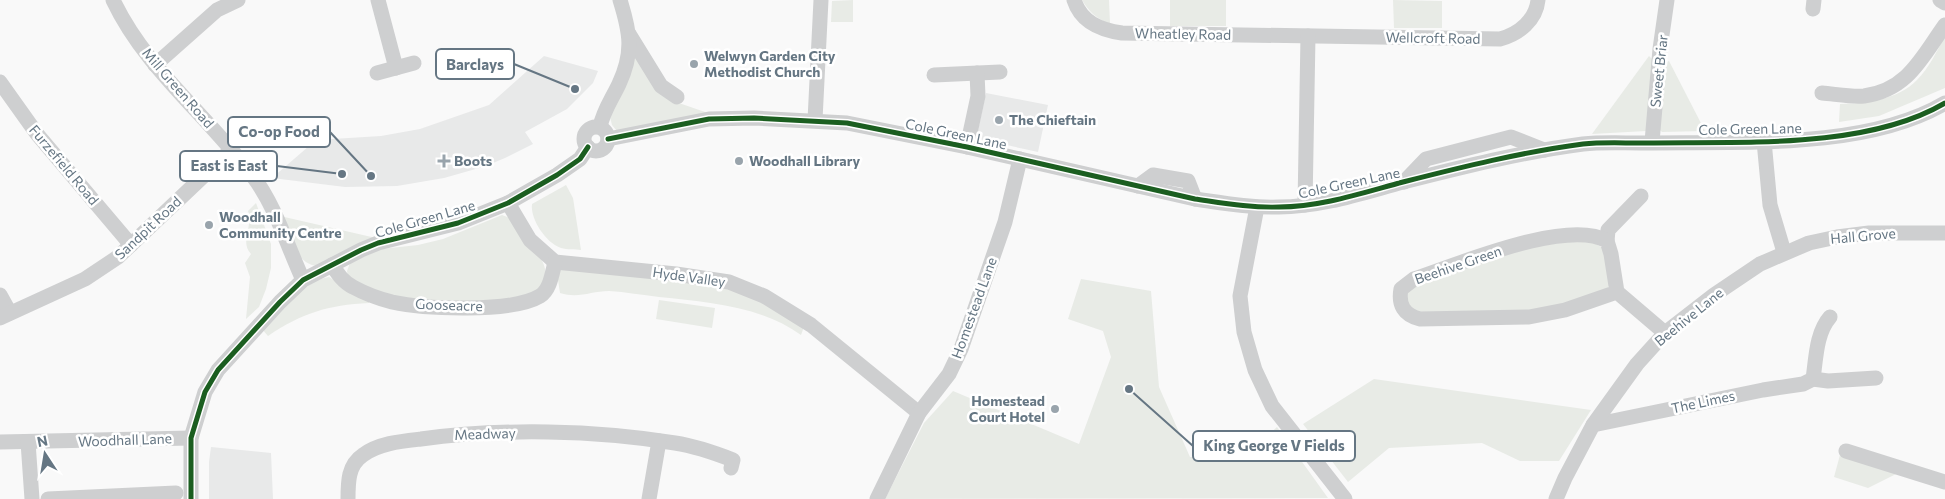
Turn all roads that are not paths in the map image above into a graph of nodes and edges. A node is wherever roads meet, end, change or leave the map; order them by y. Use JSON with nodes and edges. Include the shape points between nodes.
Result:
{"nodes":[{"id":1,"x":113,"y":0,"type":"edge"},
{"id":2,"x":238,"y":0,"type":"edge"},
{"id":3,"x":378,"y":0,"type":"edge"},
{"id":4,"x":620,"y":0,"type":"edge"},
{"id":5,"x":821,"y":0,"type":"edge"},
{"id":6,"x":1074,"y":0,"type":"edge"},
{"id":7,"x":1538,"y":0,"type":"edge"},
{"id":8,"x":1667,"y":0,"type":"edge"},
{"id":9,"x":1940,"y":0,"type":"edge"},
{"id":10,"x":1945,"y":3,"type":"edge"},
{"id":11,"x":1945,"y":25,"type":"edge"},
{"id":12,"x":629,"y":34,"type":"junction"},
{"id":13,"x":1308,"y":36,"type":"junction"},
{"id":14,"x":414,"y":63,"type":"dead end"},
{"id":15,"x":155,"y":65,"type":"junction"},
{"id":16,"x":396,"y":68,"type":"junction"},
{"id":17,"x":377,"y":72,"type":"dead end"},
{"id":18,"x":976,"y":72,"type":"junction"},
{"id":19,"x":1000,"y":72,"type":"dead end"},
{"id":20,"x":934,"y":75,"type":"dead end"},
{"id":21,"x":0,"y":82,"type":"edge"},
{"id":22,"x":1822,"y":93,"type":"dead end"},
{"id":23,"x":677,"y":97,"type":"dead end"},
{"id":24,"x":1945,"y":103,"type":"edge"},
{"id":25,"x":815,"y":120,"type":"junction"},
{"id":26,"x":604,"y":133,"type":"junction"},
{"id":27,"x":1764,"y":141,"type":"junction"},
{"id":28,"x":1652,"y":142,"type":"junction"},
{"id":29,"x":968,"y":147,"type":"junction"},
{"id":30,"x":231,"y":150,"type":"junction"},
{"id":31,"x":1020,"y":159,"type":"junction"},
{"id":32,"x":1641,"y":196,"type":"dead end"},
{"id":33,"x":508,"y":203,"type":"junction"},
{"id":34,"x":1305,"y":205,"type":"junction"},
{"id":35,"x":1257,"y":207,"type":"junction"},
{"id":36,"x":1945,"y":233,"type":"edge"},
{"id":37,"x":1607,"y":241,"type":"junction"},
{"id":38,"x":131,"y":245,"type":"junction"},
{"id":39,"x":1784,"y":252,"type":"junction"},
{"id":40,"x":555,"y":262,"type":"junction"},
{"id":41,"x":332,"y":265,"type":"junction"},
{"id":42,"x":304,"y":280,"type":"junction"},
{"id":43,"x":1617,"y":292,"type":"junction"},
{"id":44,"x":0,"y":295,"type":"edge"},
{"id":45,"x":5,"y":316,"type":"edge"},
{"id":46,"x":1830,"y":317,"type":"dead end"},
{"id":47,"x":1665,"y":333,"type":"junction"},
{"id":48,"x":1876,"y":378,"type":"dead end"},
{"id":49,"x":1813,"y":379,"type":"junction"},
{"id":50,"x":919,"y":413,"type":"junction"},
{"id":51,"x":1593,"y":425,"type":"junction"},
{"id":52,"x":191,"y":438,"type":"junction"},
{"id":53,"x":659,"y":441,"type":"junction"},
{"id":54,"x":0,"y":442,"type":"edge"},
{"id":55,"x":28,"y":442,"type":"junction"},
{"id":56,"x":1846,"y":451,"type":"dead end"},
{"id":57,"x":731,"y":468,"type":"dead end"},
{"id":58,"x":1945,"y":482,"type":"edge"},
{"id":59,"x":176,"y":493,"type":"dead end"},
{"id":60,"x":32,"y":499,"type":"edge"},
{"id":61,"x":48,"y":499,"type":"edge"},
{"id":62,"x":191,"y":499,"type":"edge"},
{"id":63,"x":348,"y":499,"type":"edge"},
{"id":64,"x":648,"y":499,"type":"edge"},
{"id":65,"x":877,"y":499,"type":"edge"},
{"id":66,"x":1345,"y":499,"type":"edge"},
{"id":67,"x":1556,"y":499,"type":"edge"}],
"edges":[{"from":1,"to":15,"type":"street","name":"Mill Green Road","via":[[121,18]]},
{"from":2,"to":15,"type":"street","via":[[217,10]]},
{"from":3,"to":16,"type":"street"},
{"from":4,"to":12,"type":"street"},
{"from":5,"to":25,"type":"street"},
{"from":6,"to":13,"type":"street","name":"Wheatley Road","via":[[1079,12],[1090,23],[1105,31]]},
{"from":7,"to":13,"type":"street","name":"Wellcroft Road","via":[[1532,18],[1514,35],[1500,39]]},
{"from":8,"to":28,"type":"street","name":"Sweet Briar"},
{"from":9,"to":10,"type":"street"},
{"from":11,"to":22,"type":"street","via":[[1908,76],[1889,90],[1863,96]]},
{"from":12,"to":23,"type":"street","via":[[661,86]]},
{"from":12,"to":26,"type":"street","via":[[629,50],[620,82],[603,112]]},
{"from":13,"to":34,"type":"street"},
{"from":14,"to":16,"type":"street"},
{"from":15,"to":30,"type":"street","name":"Mill Green Road"},
{"from":16,"to":17,"type":"street"},
{"from":18,"to":19,"type":"street"},
{"from":18,"to":20,"type":"street"},
{"from":18,"to":29,"type":"street","via":[[978,96]]},
{"from":21,"to":38,"type":"street","name":"Furzefield Road","via":[[37,134]]},
{"from":24,"to":27,"type":"street","name":"Cole Green Lane","via":[[1912,118],[1874,129],[1822,138]]},
{"from":25,"to":26,"type":"street","name":"Cole Green Lane","via":[[709,119]]},
{"from":25,"to":29,"type":"street","name":"Cole Green Lane","via":[[847,123]]},
{"from":26,"to":33,"type":"street","name":"Cole Green Lane","via":[[590,128],[584,141],[588,147],[580,159]]},
{"from":27,"to":28,"type":"street","name":"Cole Green Lane"},
{"from":27,"to":39,"type":"street","via":[[1770,205]]},
{"from":28,"to":34,"type":"street","name":"Cole Green Lane","via":[[1586,144],[1544,150],[1512,138],[1426,159],[1404,182]]},
{"from":29,"to":31,"type":"street","name":"Cole Green Lane"},
{"from":30,"to":38,"type":"street","name":"Sandpit Road"},
{"from":30,"to":42,"type":"street","name":"Mill Green Road","via":[[251,173],[269,202]]},
{"from":31,"to":35,"type":"street","name":"Cole Green Lane","via":[[1138,186],[1153,174],[1188,181],[1195,198]]},
{"from":31,"to":50,"type":"street","name":"Homestead Lane","via":[[1005,222],[961,349],[949,374]]},
{"from":32,"to":37,"type":"street","via":[[1608,230]]},
{"from":33,"to":40,"type":"street","via":[[530,240]]},
{"from":33,"to":41,"type":"street","name":"Cole Green Lane","via":[[458,223],[378,244]]},
{"from":34,"to":35,"type":"street","name":"Cole Green Lane"},
{"from":35,"to":66,"type":"street","via":[[1240,296],[1244,332],[1254,370],[1272,406]]},
{"from":36,"to":39,"type":"street","name":"Hall Grove","via":[[1869,233],[1809,242]]},
{"from":37,"to":43,"type":"street"},
{"from":37,"to":43,"type":"street","name":"Beehive Green","via":[[1601,237],[1576,234],[1516,245],[1414,279],[1401,289],[1399,297],[1405,312],[1420,319],[1529,317],[1566,310]]},
{"from":38,"to":45,"type":"street","name":"Sandpit Road","via":[[85,279]]},
{"from":39,"to":47,"type":"street","name":"Beehive Lane","via":[[1714,294]]},
{"from":40,"to":41,"type":"street","name":"Gooseacre","via":[[550,282],[541,296],[520,304],[489,307],[436,307],[392,302],[354,288],[341,279]]},
{"from":40,"to":50,"type":"street","name":"Hyde Valley","via":[[729,282],[764,296],[811,326]]},
{"from":41,"to":42,"type":"street","name":"Cole Green Lane"},
{"from":42,"to":52,"type":"street","name":"Cole Green Lane","via":[[218,370],[204,392]]},
{"from":43,"to":47,"type":"street"},
{"from":44,"to":45,"type":"street"},
{"from":46,"to":49,"type":"street","via":[[1818,342]]},
{"from":47,"to":51,"type":"street","name":"Beehive Lane","via":[[1637,364]]},
{"from":48,"to":49,"type":"street","name":"The Limes"},
{"from":49,"to":51,"type":"street","name":"The Limes","via":[[1803,384]]},
{"from":50,"to":65,"type":"street","name":"Homestead Lane"},
{"from":51,"to":67,"type":"street","name":"Beehive Lane"},
{"from":52,"to":55,"type":"street","name":"Woodhall Lane"},
{"from":52,"to":62,"type":"street","name":"Cole Green Lane"},
{"from":53,"to":57,"type":"street","name":"Meadway","via":[[713,452],[733,460]]},
{"from":53,"to":63,"type":"street","name":"Meadway","via":[[514,432],[405,441],[372,450],[352,465]]},
{"from":53,"to":64,"type":"street"},
{"from":54,"to":55,"type":"street","name":"Woodhall Lane"},
{"from":55,"to":60,"type":"street"},
{"from":56,"to":58,"type":"street"},
{"from":59,"to":61,"type":"street"}]}
